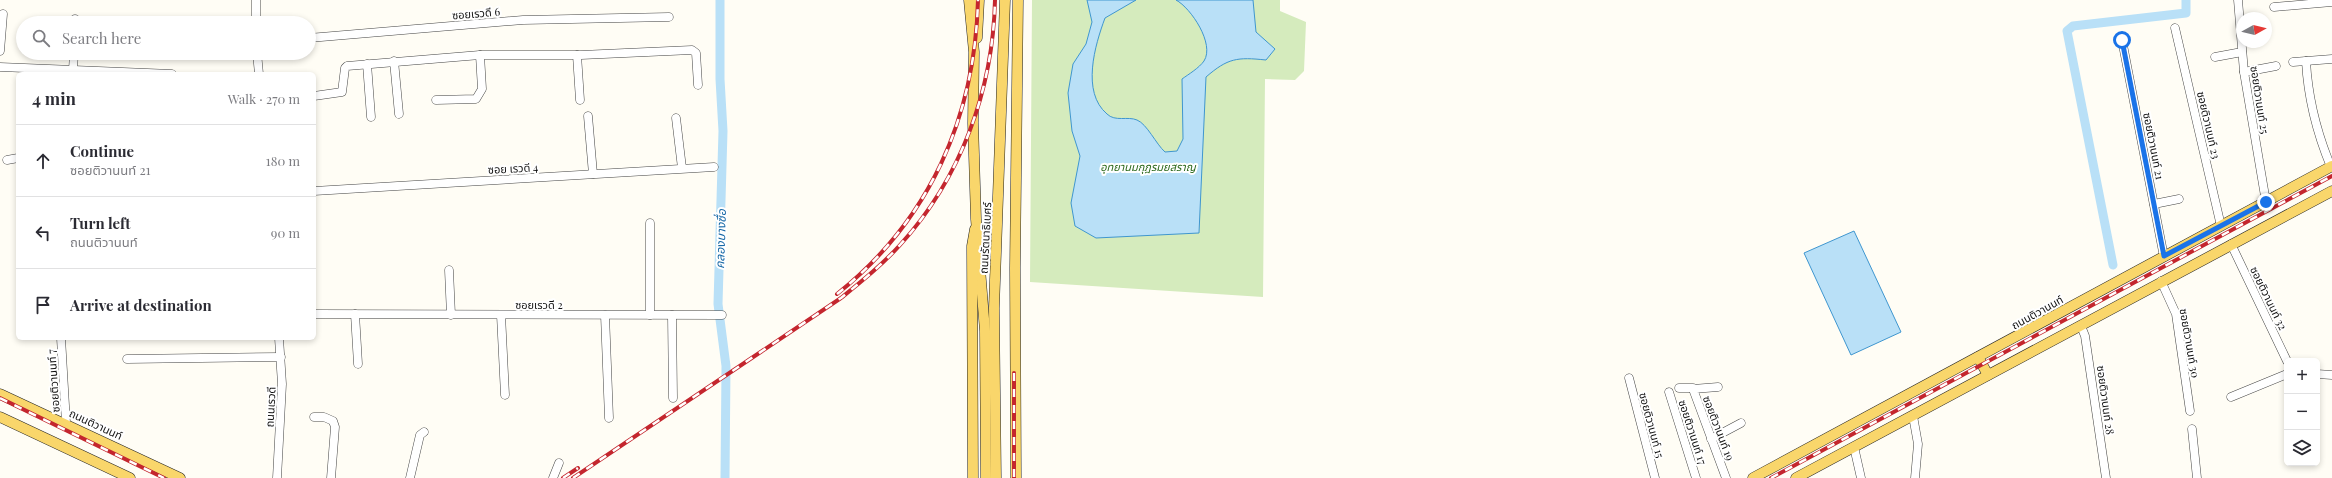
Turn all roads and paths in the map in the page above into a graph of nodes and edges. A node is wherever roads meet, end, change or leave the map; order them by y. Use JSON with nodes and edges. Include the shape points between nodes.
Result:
{"nodes":[{"id":1,"x":256,"y":0,"type":"edge"},
{"id":2,"x":969,"y":0,"type":"edge"},
{"id":3,"x":979,"y":0,"type":"edge"},
{"id":4,"x":1005,"y":0,"type":"edge"},
{"id":5,"x":1018,"y":0,"type":"edge"},
{"id":6,"x":2238,"y":0,"type":"edge"},
{"id":7,"x":2332,"y":2,"type":"edge"},
{"id":8,"x":2274,"y":6,"type":"dead end"},
{"id":9,"x":4,"y":14,"type":"dead end"},
{"id":10,"x":256,"y":16,"type":"edge"},
{"id":11,"x":669,"y":17,"type":"dead end"},
{"id":12,"x":2175,"y":28,"type":"dead end"},
{"id":13,"x":316,"y":37,"type":"edge"},
{"id":14,"x":2122,"y":40,"type":"dead end"},
{"id":15,"x":0,"y":51,"type":"edge"},
{"id":16,"x":974,"y":52,"type":"junction"},
{"id":17,"x":2242,"y":52,"type":"junction"},
{"id":18,"x":480,"y":54,"type":"junction"},
{"id":19,"x":577,"y":55,"type":"junction"},
{"id":20,"x":2215,"y":58,"type":"dead end"},
{"id":21,"x":2332,"y":59,"type":"edge"},
{"id":22,"x":74,"y":60,"type":"edge"},
{"id":23,"x":258,"y":60,"type":"edge"},
{"id":24,"x":394,"y":61,"type":"junction"},
{"id":25,"x":2306,"y":61,"type":"junction"},
{"id":26,"x":2293,"y":62,"type":"dead end"},
{"id":27,"x":367,"y":64,"type":"junction"},
{"id":28,"x":2276,"y":66,"type":"dead end"},
{"id":29,"x":0,"y":67,"type":"edge"},
{"id":30,"x":73,"y":70,"type":"junction"},
{"id":31,"x":121,"y":72,"type":"edge"},
{"id":32,"x":259,"y":72,"type":"edge"},
{"id":33,"x":2244,"y":72,"type":"junction"},
{"id":34,"x":698,"y":85,"type":"dead end"},
{"id":35,"x":316,"y":96,"type":"edge"},
{"id":36,"x":436,"y":100,"type":"dead end"},
{"id":37,"x":580,"y":100,"type":"dead end"},
{"id":38,"x":399,"y":114,"type":"dead end"},
{"id":39,"x":588,"y":116,"type":"dead end"},
{"id":40,"x":371,"y":117,"type":"dead end"},
{"id":41,"x":676,"y":118,"type":"dead end"},
{"id":42,"x":16,"y":158,"type":"edge"},
{"id":43,"x":7,"y":160,"type":"dead end"},
{"id":44,"x":2332,"y":166,"type":"edge"},
{"id":45,"x":714,"y":167,"type":"dead end"},
{"id":46,"x":682,"y":168,"type":"junction"},
{"id":47,"x":593,"y":174,"type":"junction"},
{"id":48,"x":316,"y":191,"type":"edge"},
{"id":49,"x":2332,"y":191,"type":"edge"},
{"id":50,"x":2179,"y":199,"type":"dead end"},
{"id":51,"x":2266,"y":202,"type":"junction"},
{"id":52,"x":2154,"y":204,"type":"junction"},
{"id":53,"x":976,"y":219,"type":"junction"},
{"id":54,"x":650,"y":223,"type":"dead end"},
{"id":55,"x":2221,"y":226,"type":"junction"},
{"id":56,"x":2231,"y":244,"type":"junction"},
{"id":57,"x":2164,"y":256,"type":"junction"},
{"id":58,"x":449,"y":270,"type":"dead end"},
{"id":59,"x":2161,"y":281,"type":"junction"},
{"id":60,"x":316,"y":314,"type":"edge"},
{"id":61,"x":355,"y":314,"type":"junction"},
{"id":62,"x":451,"y":315,"type":"junction"},
{"id":63,"x":501,"y":315,"type":"junction"},
{"id":64,"x":606,"y":315,"type":"junction"},
{"id":65,"x":650,"y":315,"type":"junction"},
{"id":66,"x":672,"y":315,"type":"junction"},
{"id":67,"x":722,"y":315,"type":"dead end"},
{"id":68,"x":2081,"y":326,"type":"junction"},
{"id":69,"x":61,"y":340,"type":"edge"},
{"id":70,"x":279,"y":340,"type":"edge"},
{"id":71,"x":281,"y":357,"type":"junction"},
{"id":72,"x":1978,"y":357,"type":"junction"},
{"id":73,"x":2286,"y":358,"type":"edge"},
{"id":74,"x":127,"y":359,"type":"dead end"},
{"id":75,"x":358,"y":364,"type":"dead end"},
{"id":76,"x":2320,"y":374,"type":"edge"},
{"id":77,"x":1988,"y":375,"type":"junction"},
{"id":78,"x":2284,"y":375,"type":"edge"},
{"id":79,"x":2332,"y":375,"type":"edge"},
{"id":80,"x":1629,"y":378,"type":"dead end"},
{"id":81,"x":1718,"y":387,"type":"dead end"},
{"id":82,"x":1679,"y":388,"type":"dead end"},
{"id":83,"x":1693,"y":388,"type":"junction"},
{"id":84,"x":1669,"y":392,"type":"dead end"},
{"id":85,"x":990,"y":393,"type":"junction"},
{"id":86,"x":0,"y":394,"type":"edge"},
{"id":87,"x":505,"y":395,"type":"dead end"},
{"id":88,"x":2231,"y":397,"type":"dead end"},
{"id":89,"x":673,"y":398,"type":"dead end"},
{"id":90,"x":2190,"y":410,"type":"dead end"},
{"id":91,"x":1913,"y":416,"type":"junction"},
{"id":92,"x":0,"y":417,"type":"edge"},
{"id":93,"x":314,"y":417,"type":"dead end"},
{"id":94,"x":609,"y":418,"type":"dead end"},
{"id":95,"x":66,"y":423,"type":"junction"},
{"id":96,"x":1741,"y":423,"type":"dead end"},
{"id":97,"x":2192,"y":429,"type":"dead end"},
{"id":98,"x":424,"y":432,"type":"dead end"},
{"id":99,"x":1711,"y":439,"type":"junction"},
{"id":100,"x":1854,"y":447,"type":"junction"},
{"id":101,"x":559,"y":463,"type":"dead end"},
{"id":102,"x":130,"y":478,"type":"edge"},
{"id":103,"x":180,"y":478,"type":"edge"},
{"id":104,"x":277,"y":478,"type":"edge"},
{"id":105,"x":331,"y":478,"type":"edge"},
{"id":106,"x":410,"y":478,"type":"edge"},
{"id":107,"x":554,"y":478,"type":"edge"},
{"id":108,"x":973,"y":478,"type":"edge"},
{"id":109,"x":986,"y":478,"type":"edge"},
{"id":110,"x":996,"y":478,"type":"edge"},
{"id":111,"x":1016,"y":478,"type":"edge"},
{"id":112,"x":1654,"y":478,"type":"edge"},
{"id":113,"x":1696,"y":478,"type":"edge"},
{"id":114,"x":1726,"y":478,"type":"edge"},
{"id":115,"x":1753,"y":478,"type":"edge"},
{"id":116,"x":1796,"y":478,"type":"edge"},
{"id":117,"x":1861,"y":478,"type":"edge"},
{"id":118,"x":1915,"y":478,"type":"edge"},
{"id":119,"x":2106,"y":478,"type":"edge"},
{"id":120,"x":2197,"y":478,"type":"edge"}],
"edges":[{"from":1,"to":10,"type":"street"},
{"from":2,"to":16,"type":"main road","name":"ถนนรัตนาธิเบศร์"},
{"from":3,"to":16,"type":"main road","name":"ถนนรัตนาธิเบศร์"},
{"from":4,"to":85,"type":"main road","name":"ถนนรัตนาธิเบศร์"},
{"from":5,"to":111,"type":"main road"},
{"from":6,"to":17,"type":"street","name":"ซอยติวานนท์ 25"},
{"from":7,"to":8,"type":"street"},
{"from":9,"to":15,"type":"street"},
{"from":11,"to":13,"type":"street","name":"ซอยเรวดี 6","via":[[523,20]]},
{"from":12,"to":55,"type":"street","name":"ซอยติวานนท์ 23"},
{"from":14,"to":52,"type":"street","name":"ซอยติวานนท์ 21"},
{"from":16,"to":53,"type":"main road","name":"ถนนรัตนาธิเบศร์"},
{"from":17,"to":20,"type":"street"},
{"from":17,"to":33,"type":"street","name":"ซอยติวานนท์ 25"},
{"from":18,"to":19,"type":"street"},
{"from":18,"to":24,"type":"street"},
{"from":18,"to":36,"type":"street","via":[[482,89],[476,99]]},
{"from":19,"to":34,"type":"street","via":[[692,50],[696,53]]},
{"from":19,"to":37,"type":"street"},
{"from":21,"to":25,"type":"street"},
{"from":22,"to":30,"type":"street"},
{"from":23,"to":32,"type":"street"},
{"from":24,"to":27,"type":"street"},
{"from":24,"to":38,"type":"street"},
{"from":25,"to":26,"type":"street"},
{"from":25,"to":44,"type":"street","via":[[2311,110],[2320,141]]},
{"from":27,"to":35,"type":"street","via":[[345,68],[340,93]]},
{"from":27,"to":40,"type":"street"},
{"from":28,"to":33,"type":"street"},
{"from":29,"to":30,"type":"street"},
{"from":30,"to":31,"type":"street"},
{"from":33,"to":51,"type":"street","name":"ซอยติวานนท์ 25"},
{"from":39,"to":47,"type":"street"},
{"from":41,"to":46,"type":"street"},
{"from":42,"to":43,"type":"street"},
{"from":44,"to":51,"type":"main road","name":"ถนนติวานนท์"},
{"from":45,"to":46,"type":"street","name":"ซอย เรวดี 4"},
{"from":46,"to":47,"type":"street","name":"ซอย เรวดี 4"},
{"from":47,"to":48,"type":"street","name":"ซอย เรวดี 4"},
{"from":49,"to":56,"type":"main road"},
{"from":50,"to":52,"type":"street"},
{"from":51,"to":55,"type":"main road","name":"ถนนติวานนท์"},
{"from":52,"to":57,"type":"street","name":"ซอยติวานนท์ 21"},
{"from":53,"to":85,"type":"main road","name":"ถนนรัตนาธิเบศร์"},
{"from":53,"to":108,"type":"main road","name":"ถนนรัตนาธิเบศร์","via":[[972,246]]},
{"from":54,"to":65,"type":"street"},
{"from":55,"to":57,"type":"main road","name":"ถนนติวานนท์"},
{"from":56,"to":59,"type":"main road"},
{"from":56,"to":73,"type":"street","name":"ซอยติวานนท์ 32"},
{"from":57,"to":72,"type":"main road","name":"ถนนติวานนท์"},
{"from":58,"to":62,"type":"street"},
{"from":59,"to":68,"type":"main road"},
{"from":59,"to":90,"type":"street","name":"ซอยติวานนท์ 30","via":[[2176,314]]},
{"from":60,"to":61,"type":"street","name":"ซอยเรวดี 2"},
{"from":61,"to":62,"type":"street","name":"ซอยเรวดี 2"},
{"from":61,"to":75,"type":"street"},
{"from":62,"to":63,"type":"street","name":"ซอยเรวดี 2"},
{"from":63,"to":64,"type":"street","name":"ซอยเรวดี 2"},
{"from":63,"to":87,"type":"street"},
{"from":64,"to":65,"type":"street","name":"ซอยเรวดี 2"},
{"from":64,"to":94,"type":"street"},
{"from":65,"to":66,"type":"street","name":"ซอยเรวดี 2"},
{"from":66,"to":67,"type":"street","name":"ซอยเรวดี 2"},
{"from":66,"to":89,"type":"street"},
{"from":68,"to":77,"type":"main road"},
{"from":68,"to":119,"type":"street","name":"ซอยติวานนท์ 28","via":[[2085,336]]},
{"from":69,"to":95,"type":"street","name":"ซอยติวานนท์ 7"},
{"from":70,"to":71,"type":"street","name":"ถนนเรวดี"},
{"from":71,"to":74,"type":"street"},
{"from":71,"to":104,"type":"street","name":"ถนนเรวดี"},
{"from":72,"to":77,"type":"main road"},
{"from":72,"to":115,"type":"main road","name":"ถนนติวานนท์"},
{"from":76,"to":79,"type":"street"},
{"from":77,"to":91,"type":"main road"},
{"from":78,"to":88,"type":"street"},
{"from":80,"to":112,"type":"street","name":"ซอยติวานนท์ 15"},
{"from":81,"to":83,"type":"street","name":"ซอยติวานนท์ 19"},
{"from":82,"to":83,"type":"street"},
{"from":83,"to":99,"type":"street","name":"ซอยติวานนท์ 19"},
{"from":84,"to":113,"type":"street","name":"ซอยติวานนท์ 17"},
{"from":85,"to":109,"type":"main road","name":"ถนนรัตนาธิเบศร์"},
{"from":85,"to":110,"type":"main road","name":"ถนนรัตนาธิเบศร์"},
{"from":86,"to":95,"type":"main road","name":"ถนนติวานนท์"},
{"from":91,"to":100,"type":"main road"},
{"from":91,"to":118,"type":"street","via":[[1918,444]]},
{"from":92,"to":102,"type":"main road"},
{"from":93,"to":105,"type":"street","via":[[324,417],[333,421],[335,427]]},
{"from":95,"to":103,"type":"main road","name":"ถนนติวานนท์"},
{"from":96,"to":99,"type":"street"},
{"from":97,"to":120,"type":"street"},
{"from":98,"to":106,"type":"street","via":[[420,435]]},
{"from":99,"to":114,"type":"street","name":"ซอยติวานนท์ 19"},
{"from":100,"to":116,"type":"main road"},
{"from":100,"to":117,"type":"street"},
{"from":101,"to":107,"type":"street"}]}
